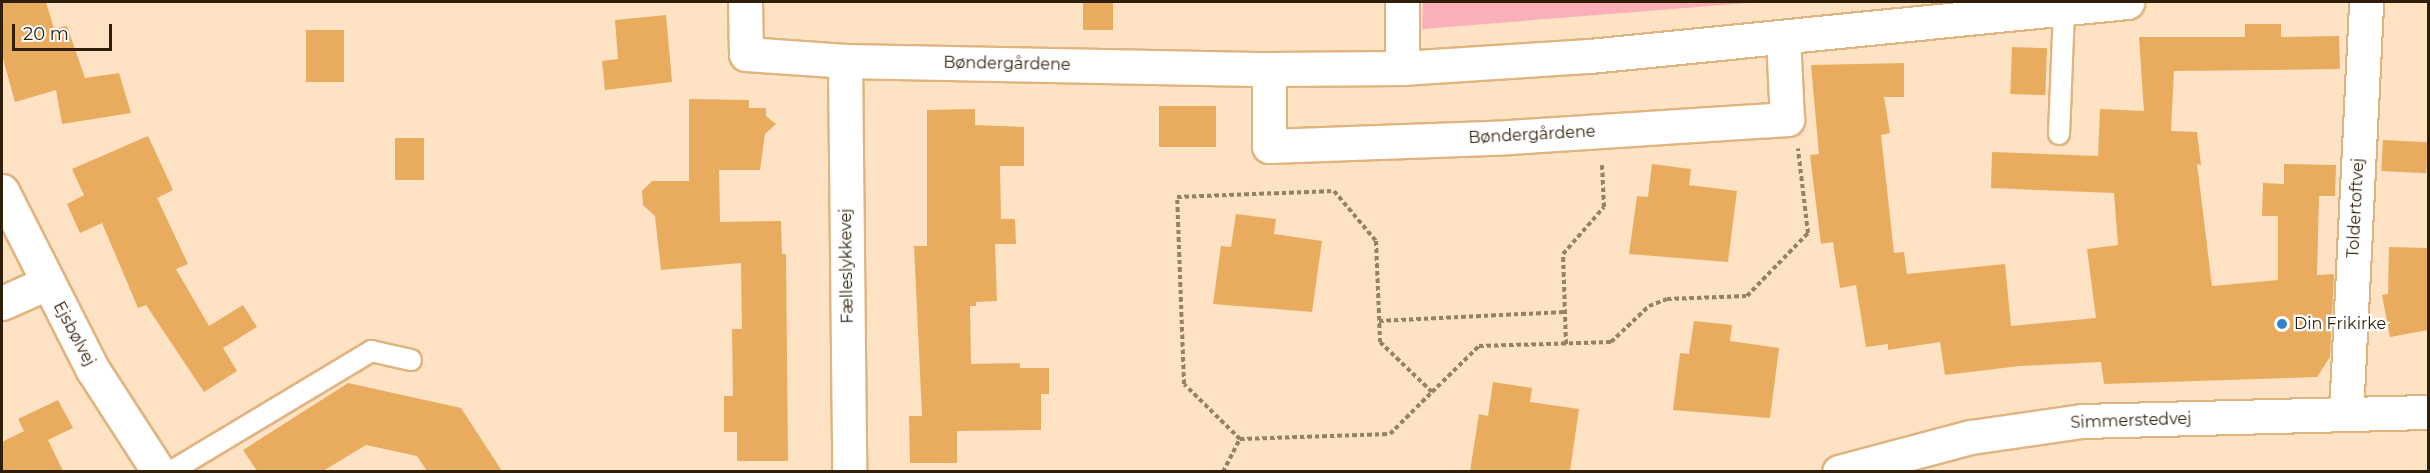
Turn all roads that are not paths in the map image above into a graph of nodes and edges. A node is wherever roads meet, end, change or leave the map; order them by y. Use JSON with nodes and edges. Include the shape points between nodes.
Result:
{"nodes":[{"id":1,"x":745,"y":2,"type":"edge"},
{"id":2,"x":1402,"y":2,"type":"edge"},
{"id":3,"x":2127,"y":2,"type":"edge"},
{"id":4,"x":2366,"y":2,"type":"edge"},
{"id":5,"x":2064,"y":8,"type":"junction"},
{"id":6,"x":1783,"y":37,"type":"junction"},
{"id":7,"x":845,"y":60,"type":"junction"},
{"id":8,"x":1402,"y":68,"type":"junction"},
{"id":9,"x":1269,"y":69,"type":"junction"},
{"id":10,"x":2059,"y":134,"type":"dead end"},
{"id":11,"x":2,"y":191,"type":"edge"},
{"id":12,"x":47,"y":283,"type":"junction"},
{"id":13,"x":2,"y":303,"type":"edge"},
{"id":14,"x":411,"y":360,"type":"dead end"},
{"id":15,"x":2428,"y":412,"type":"edge"},
{"id":16,"x":2346,"y":414,"type":"junction"},
{"id":17,"x":159,"y":471,"type":"edge"},
{"id":18,"x":170,"y":471,"type":"edge"},
{"id":19,"x":849,"y":471,"type":"edge"},
{"id":20,"x":1839,"y":471,"type":"edge"}],
"edges":[{"from":1,"to":7,"type":"street","name":"Bøndergårdene","via":[[746,54]]},
{"from":2,"to":8,"type":"street"},
{"from":3,"to":5,"type":"street","name":"Bøndergårdene"},
{"from":4,"to":16,"type":"street","name":"Toldertoftvej"},
{"from":5,"to":6,"type":"street","name":"Bøndergårdene"},
{"from":5,"to":10,"type":"lane"},
{"from":6,"to":8,"type":"street","name":"Bøndergårdene","via":[[1590,56]]},
{"from":6,"to":9,"type":"street","name":"Bøndergårdene","via":[[1787,119],[1600,131],[1269,146]]},
{"from":7,"to":9,"type":"street","name":"Bøndergårdene"},
{"from":7,"to":19,"type":"street","name":"Fælleslykkevej"},
{"from":8,"to":9,"type":"street","name":"Bøndergårdene"},
{"from":11,"to":12,"type":"street","name":"Ejsbølvej"},
{"from":12,"to":13,"type":"street"},
{"from":12,"to":17,"type":"street","name":"Ejsbølvej","via":[[93,370]]},
{"from":14,"to":18,"type":"lane","via":[[371,351]]},
{"from":15,"to":16,"type":"street","name":"Simmerstedvej"},
{"from":16,"to":20,"type":"street","name":"Simmerstedvej","via":[[2082,421],[1971,437]]}]}
